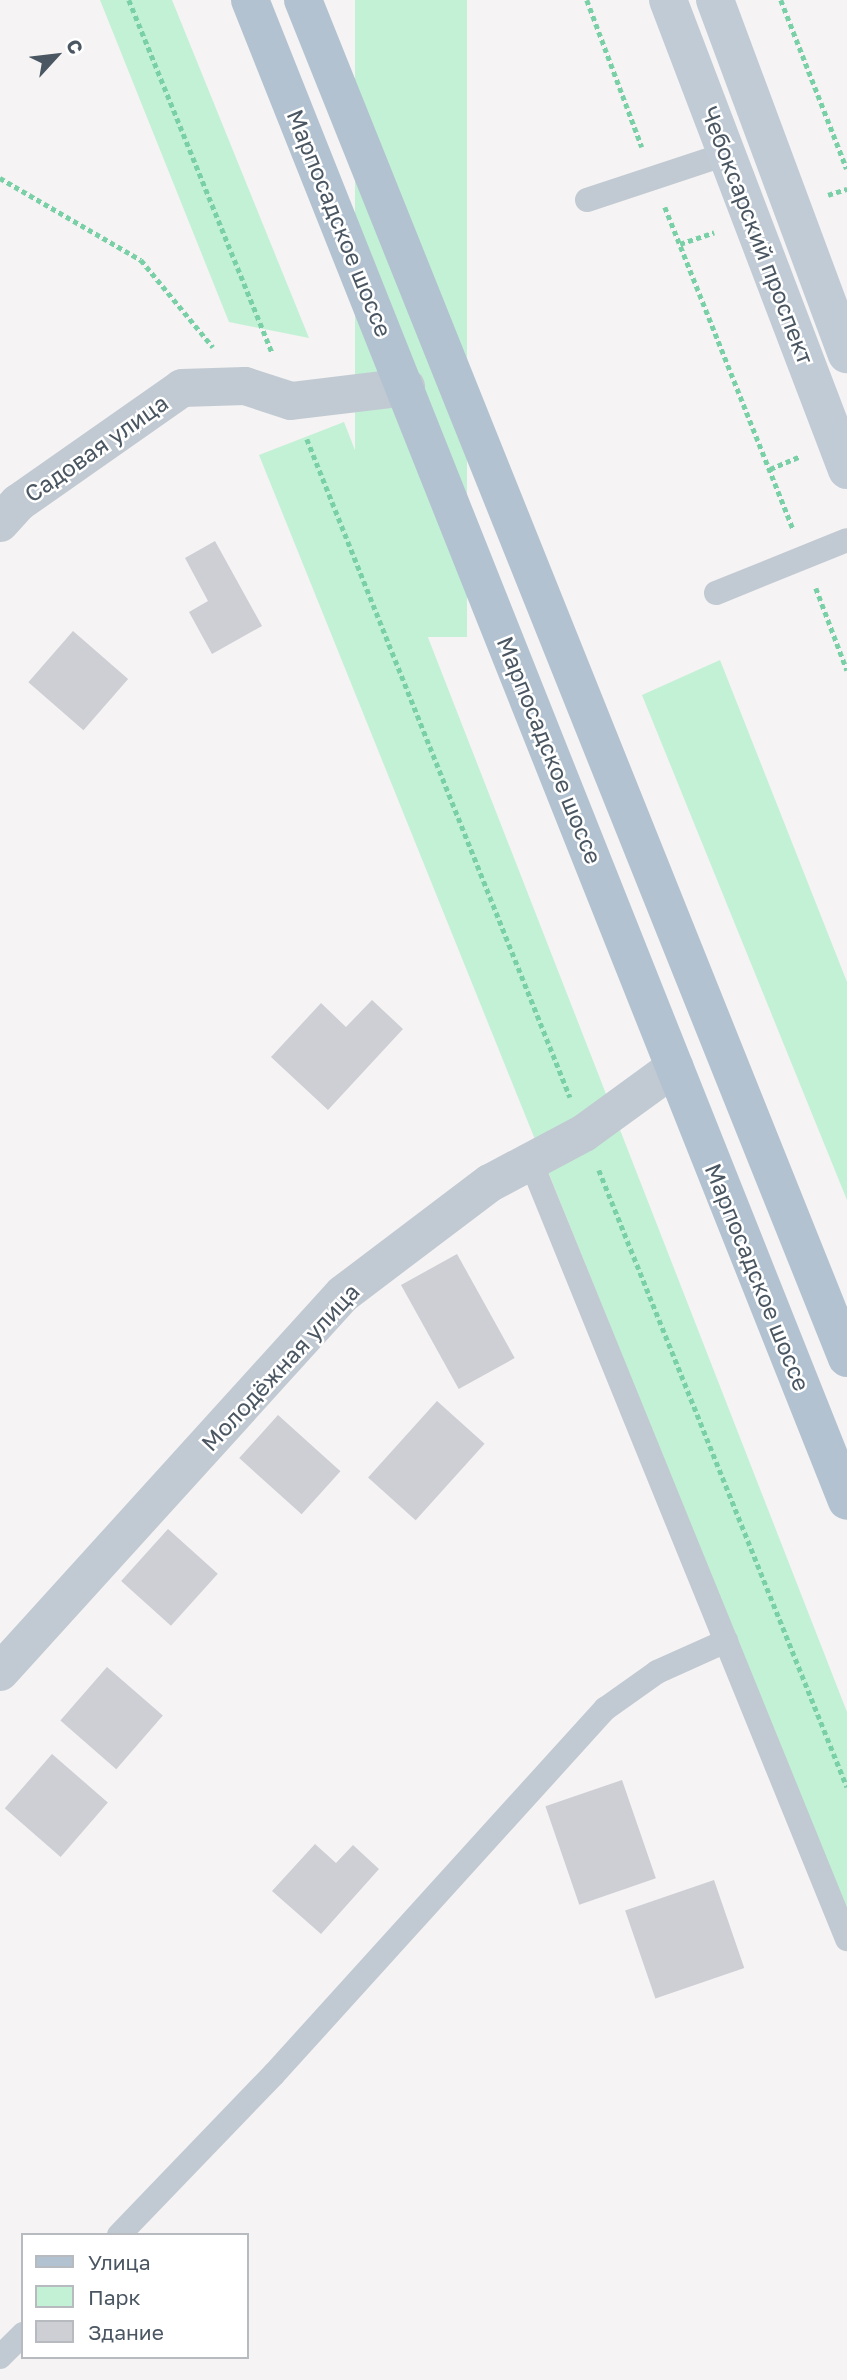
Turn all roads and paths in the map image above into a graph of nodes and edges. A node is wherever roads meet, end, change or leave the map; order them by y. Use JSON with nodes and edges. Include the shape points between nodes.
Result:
{"nodes":[{"id":1,"x":130,"y":0,"type":"edge"},
{"id":2,"x":250,"y":0,"type":"edge"},
{"id":3,"x":303,"y":0,"type":"edge"},
{"id":4,"x":587,"y":0,"type":"edge"},
{"id":5,"x":668,"y":0,"type":"edge"},
{"id":6,"x":715,"y":0,"type":"edge"},
{"id":7,"x":781,"y":0,"type":"edge"},
{"id":8,"x":726,"y":154,"type":"junction"},
{"id":9,"x":647,"y":160,"type":"dead end"},
{"id":10,"x":847,"y":169,"type":"edge"},
{"id":11,"x":0,"y":178,"type":"edge"},
{"id":12,"x":847,"y":189,"type":"edge"},
{"id":13,"x":824,"y":196,"type":"dead end"},
{"id":14,"x":587,"y":200,"type":"dead end"},
{"id":15,"x":663,"y":201,"type":"dead end"},
{"id":16,"x":719,"y":231,"type":"dead end"},
{"id":17,"x":680,"y":244,"type":"junction"},
{"id":18,"x":834,"y":283,"type":"edge"},
{"id":19,"x":786,"y":309,"type":"junction"},
{"id":20,"x":844,"y":336,"type":"edge"},
{"id":21,"x":245,"y":386,"type":"junction"},
{"id":22,"x":405,"y":387,"type":"junction"},
{"id":23,"x":291,"y":401,"type":"junction"},
{"id":24,"x":803,"y":455,"type":"dead end"},
{"id":25,"x":770,"y":469,"type":"junction"},
{"id":26,"x":847,"y":470,"type":"edge"},
{"id":27,"x":0,"y":523,"type":"edge"},
{"id":28,"x":794,"y":531,"type":"dead end"},
{"id":29,"x":847,"y":540,"type":"edge"},
{"id":30,"x":815,"y":585,"type":"dead end"},
{"id":31,"x":716,"y":593,"type":"dead end"},
{"id":32,"x":847,"y":670,"type":"edge"},
{"id":33,"x":675,"y":1068,"type":"junction"},
{"id":34,"x":584,"y":1133,"type":"junction"},
{"id":35,"x":531,"y":1161,"type":"junction"},
{"id":36,"x":847,"y":1358,"type":"edge"},
{"id":37,"x":847,"y":1501,"type":"edge"},
{"id":38,"x":726,"y":1640,"type":"junction"},
{"id":39,"x":0,"y":1672,"type":"edge"},
{"id":40,"x":847,"y":1787,"type":"edge"},
{"id":41,"x":847,"y":1939,"type":"edge"},
{"id":42,"x":120,"y":2233,"type":"edge"},
{"id":43,"x":21,"y":2336,"type":"edge"},
{"id":44,"x":0,"y":2357,"type":"edge"}],
"edges":[{"from":1,"to":23,"type":"path"},
{"from":2,"to":22,"type":"main road","name":"Марпосадское шоссе"},
{"from":3,"to":36,"type":"main road"},
{"from":4,"to":9,"type":"path"},
{"from":5,"to":8,"type":"street","name":"Чебоксарский проспект"},
{"from":6,"to":18,"type":"street","name":"Чебоксарский проспект"},
{"from":7,"to":10,"type":"path"},
{"from":8,"to":14,"type":"lane"},
{"from":8,"to":19,"type":"street","name":"Чебоксарский проспект"},
{"from":11,"to":21,"type":"path","via":[[141,260]]},
{"from":12,"to":13,"type":"path"},
{"from":15,"to":17,"type":"path"},
{"from":16,"to":17,"type":"path"},
{"from":17,"to":25,"type":"path"},
{"from":18,"to":19,"type":"street"},
{"from":18,"to":20,"type":"street","name":"Чебоксарский проспект"},
{"from":19,"to":20,"type":"street"},
{"from":19,"to":26,"type":"street","name":"Чебоксарский проспект"},
{"from":21,"to":23,"type":"street","name":"Садовая улица"},
{"from":21,"to":27,"type":"street","name":"Садовая улица","via":[[182,388],[18,503]]},
{"from":22,"to":23,"type":"street","name":"Садовая улица"},
{"from":22,"to":33,"type":"main road","name":"Марпосадское шоссе"},
{"from":23,"to":34,"type":"path"},
{"from":24,"to":25,"type":"path"},
{"from":25,"to":28,"type":"path"},
{"from":29,"to":31,"type":"lane"},
{"from":30,"to":32,"type":"path"},
{"from":33,"to":34,"type":"street","name":"Молодёжная улица"},
{"from":33,"to":37,"type":"main road","name":"Марпосадское шоссе"},
{"from":34,"to":35,"type":"street","name":"Молодёжная улица"},
{"from":34,"to":40,"type":"path"},
{"from":35,"to":38,"type":"lane"},
{"from":35,"to":39,"type":"street","name":"Молодёжная улица","via":[[490,1183],[343,1294]]},
{"from":38,"to":41,"type":"lane"},
{"from":38,"to":42,"type":"lane","via":[[657,1672],[605,1709],[274,2074]]},
{"from":43,"to":44,"type":"lane"}]}
